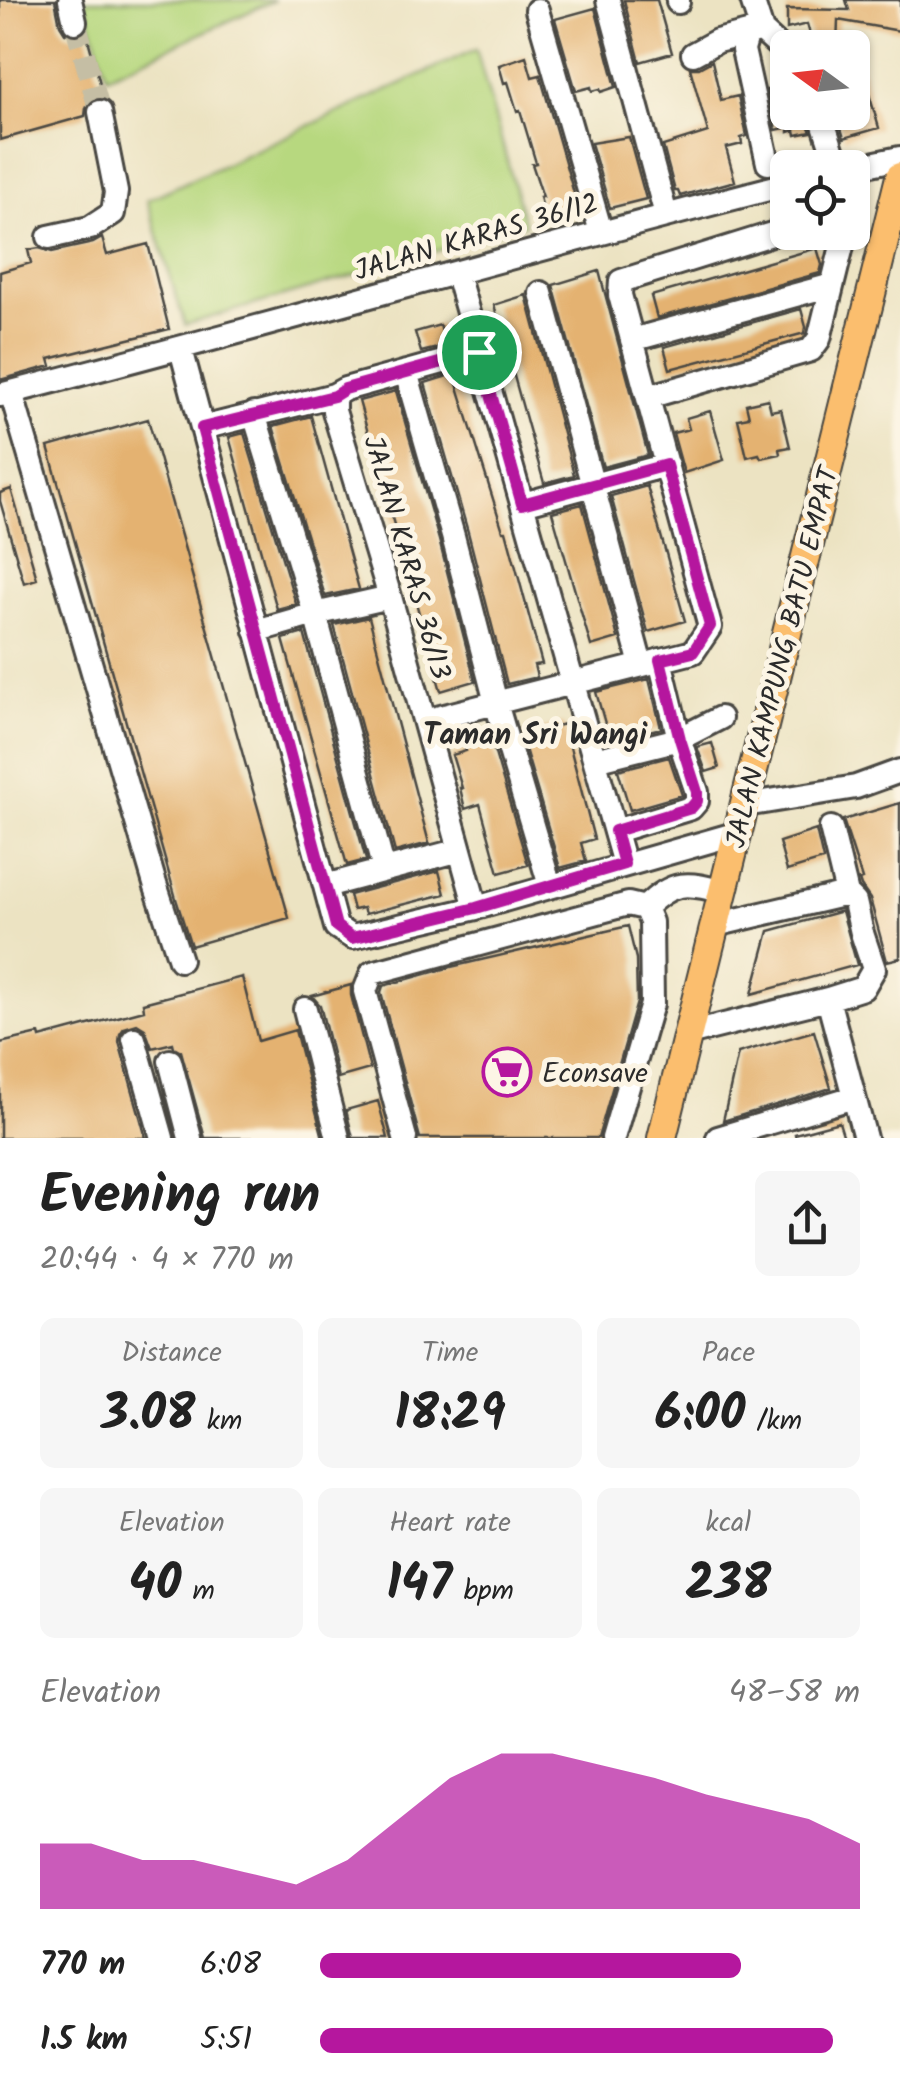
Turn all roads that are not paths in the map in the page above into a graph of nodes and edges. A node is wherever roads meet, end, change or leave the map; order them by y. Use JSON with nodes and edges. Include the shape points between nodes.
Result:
{"nodes":[{"id":1,"x":608,"y":0,"type":"edge"},
{"id":2,"x":752,"y":0,"type":"edge"},
{"id":3,"x":537,"y":10,"type":"dead end"},
{"id":4,"x":755,"y":32,"type":"junction"},
{"id":5,"x":770,"y":42,"type":"edge"},
{"id":6,"x":693,"y":54,"type":"dead end"},
{"id":7,"x":100,"y":112,"type":"tunnel mouth"},
{"id":8,"x":900,"y":158,"type":"edge"},
{"id":9,"x":768,"y":163,"type":"dead end"},
{"id":10,"x":870,"y":164,"type":"edge"},
{"id":11,"x":900,"y":177,"type":"edge"},
{"id":12,"x":770,"y":189,"type":"edge"},
{"id":13,"x":666,"y":215,"type":"junction"},
{"id":14,"x":600,"y":232,"type":"junction"},
{"id":15,"x":770,"y":235,"type":"edge"},
{"id":16,"x":49,"y":237,"type":"dead end"},
{"id":17,"x":840,"y":250,"type":"edge"},
{"id":18,"x":457,"y":274,"type":"junction"},
{"id":19,"x":832,"y":285,"type":"junction"},
{"id":20,"x":541,"y":293,"type":"dead end"},
{"id":21,"x":632,"y":340,"type":"junction"},
{"id":22,"x":181,"y":348,"type":"junction"},
{"id":23,"x":479,"y":352,"type":"junction"},
{"id":24,"x":406,"y":372,"type":"junction"},
{"id":25,"x":5,"y":393,"type":"edge"},
{"id":26,"x":334,"y":396,"type":"junction"},
{"id":27,"x":648,"y":397,"type":"junction"},
{"id":28,"x":254,"y":414,"type":"junction"},
{"id":29,"x":202,"y":428,"type":"junction"},
{"id":30,"x":666,"y":465,"type":"junction"},
{"id":31,"x":591,"y":486,"type":"junction"},
{"id":32,"x":522,"y":504,"type":"junction"},
{"id":33,"x":390,"y":596,"type":"junction"},
{"id":34,"x":315,"y":614,"type":"junction"},
{"id":35,"x":256,"y":631,"type":"junction"},
{"id":36,"x":650,"y":663,"type":"junction"},
{"id":37,"x":573,"y":683,"type":"junction"},
{"id":38,"x":496,"y":703,"type":"junction"},
{"id":39,"x":720,"y":718,"type":"dead end"},
{"id":40,"x":425,"y":721,"type":"junction"},
{"id":41,"x":680,"y":739,"type":"junction"},
{"id":42,"x":595,"y":760,"type":"junction"},
{"id":43,"x":900,"y":772,"type":"edge"},
{"id":44,"x":745,"y":804,"type":"junction"},
{"id":45,"x":831,"y":828,"type":"dead end"},
{"id":46,"x":615,"y":831,"type":"junction"},
{"id":47,"x":738,"y":832,"type":"junction"},
{"id":48,"x":460,"y":850,"type":"junction"},
{"id":49,"x":624,"y":864,"type":"junction"},
{"id":50,"x":384,"y":870,"type":"junction"},
{"id":51,"x":325,"y":886,"type":"junction"},
{"id":52,"x":550,"y":886,"type":"junction"},
{"id":53,"x":723,"y":892,"type":"junction"},
{"id":54,"x":847,"y":894,"type":"junction"},
{"id":55,"x":476,"y":908,"type":"junction"},
{"id":56,"x":645,"y":908,"type":"junction"},
{"id":57,"x":715,"y":925,"type":"junction"},
{"id":58,"x":180,"y":960,"type":"dead end"},
{"id":59,"x":828,"y":999,"type":"junction"},
{"id":60,"x":306,"y":1009,"type":"dead end"},
{"id":61,"x":688,"y":1034,"type":"junction"},
{"id":62,"x":134,"y":1039,"type":"dead end"},
{"id":63,"x":170,"y":1061,"type":"dead end"},
{"id":64,"x":854,"y":1097,"type":"junction"},
{"id":65,"x":162,"y":1138,"type":"edge"},
{"id":66,"x":190,"y":1138,"type":"edge"},
{"id":67,"x":338,"y":1138,"type":"edge"},
{"id":68,"x":406,"y":1138,"type":"edge"},
{"id":69,"x":613,"y":1138,"type":"edge"},
{"id":70,"x":662,"y":1138,"type":"edge"},
{"id":71,"x":718,"y":1138,"type":"edge"},
{"id":72,"x":866,"y":1138,"type":"edge"}],
"edges":[{"from":1,"to":13,"type":"street"},
{"from":2,"to":4,"type":"street"},
{"from":3,"to":14,"type":"street"},
{"from":4,"to":5,"type":"street"},
{"from":4,"to":6,"type":"street"},
{"from":4,"to":9,"type":"street","via":[[743,50]]},
{"from":7,"to":16,"type":"street","via":[[116,192],[113,213],[90,228]]},
{"from":8,"to":10,"type":"street"},
{"from":11,"to":44,"type":"main road","name":"JALAN KAMPUNG BATU EMPAT"},
{"from":12,"to":13,"type":"street","name":"JALAN KARAS 36/12"},
{"from":13,"to":14,"type":"street","name":"JALAN KARAS 36/12"},
{"from":14,"to":18,"type":"street","name":"JALAN KARAS 36/12"},
{"from":15,"to":21,"type":"street","via":[[621,281]]},
{"from":17,"to":19,"type":"street"},
{"from":18,"to":22,"type":"street","name":"JALAN KARAS 36/12"},
{"from":18,"to":23,"type":"street"},
{"from":19,"to":21,"type":"street"},
{"from":19,"to":27,"type":"street","via":[[811,350]]},
{"from":20,"to":31,"type":"street"},
{"from":21,"to":27,"type":"street"},
{"from":22,"to":25,"type":"street","name":"JALAN KARAS 36/12"},
{"from":22,"to":29,"type":"street"},
{"from":23,"to":24,"type":"street"},
{"from":23,"to":32,"type":"street"},
{"from":24,"to":26,"type":"street"},
{"from":24,"to":38,"type":"street"},
{"from":25,"to":58,"type":"street"},
{"from":26,"to":28,"type":"street"},
{"from":26,"to":33,"type":"street","name":"JALAN KARAS 36/13"},
{"from":27,"to":30,"type":"street"},
{"from":28,"to":29,"type":"street"},
{"from":28,"to":34,"type":"street"},
{"from":29,"to":35,"type":"street"},
{"from":30,"to":31,"type":"street"},
{"from":30,"to":36,"type":"street","via":[[710,626],[693,652]]},
{"from":31,"to":32,"type":"street"},
{"from":31,"to":36,"type":"street"},
{"from":32,"to":37,"type":"street"},
{"from":33,"to":34,"type":"street"},
{"from":33,"to":40,"type":"street","name":"JALAN KARAS 36/13"},
{"from":34,"to":35,"type":"street"},
{"from":34,"to":50,"type":"street"},
{"from":35,"to":51,"type":"street"},
{"from":36,"to":37,"type":"street"},
{"from":36,"to":41,"type":"street"},
{"from":37,"to":38,"type":"street"},
{"from":37,"to":42,"type":"street"},
{"from":38,"to":40,"type":"street"},
{"from":38,"to":52,"type":"street"},
{"from":39,"to":41,"type":"street"},
{"from":40,"to":48,"type":"street","name":"JALAN KARAS 36/13"},
{"from":41,"to":42,"type":"street"},
{"from":41,"to":46,"type":"street","via":[[697,801]]},
{"from":42,"to":46,"type":"street"},
{"from":43,"to":44,"type":"street","via":[[856,788]]},
{"from":44,"to":47,"type":"main road","name":"JALAN KAMPUNG BATU EMPAT"},
{"from":45,"to":54,"type":"street"},
{"from":46,"to":49,"type":"street"},
{"from":47,"to":49,"type":"street"},
{"from":47,"to":53,"type":"main road","name":"JALAN KAMPUNG BATU EMPAT"},
{"from":48,"to":50,"type":"street"},
{"from":48,"to":55,"type":"street","name":"JALAN KARAS 36/13"},
{"from":49,"to":52,"type":"street"},
{"from":50,"to":51,"type":"street"},
{"from":51,"to":55,"type":"street","via":[[336,926],[352,938]]},
{"from":52,"to":55,"type":"street"},
{"from":53,"to":56,"type":"street","via":[[680,884]]},
{"from":53,"to":57,"type":"main road","name":"JALAN KAMPUNG BATU EMPAT"},
{"from":54,"to":57,"type":"street"},
{"from":54,"to":59,"type":"street","via":[[856,902],[874,969],[863,988]]},
{"from":56,"to":68,"type":"street","via":[[609,908],[372,973],[366,991]]},
{"from":56,"to":69,"type":"street","via":[[652,1004]]},
{"from":57,"to":61,"type":"main road","name":"JALAN KAMPUNG BATU EMPAT"},
{"from":59,"to":61,"type":"street"},
{"from":59,"to":64,"type":"street"},
{"from":60,"to":67,"type":"street"},
{"from":61,"to":70,"type":"main road","name":"JALAN KAMPUNG BATU EMPAT"},
{"from":62,"to":65,"type":"street"},
{"from":63,"to":66,"type":"street"},
{"from":64,"to":71,"type":"street"},
{"from":64,"to":72,"type":"street"}]}
